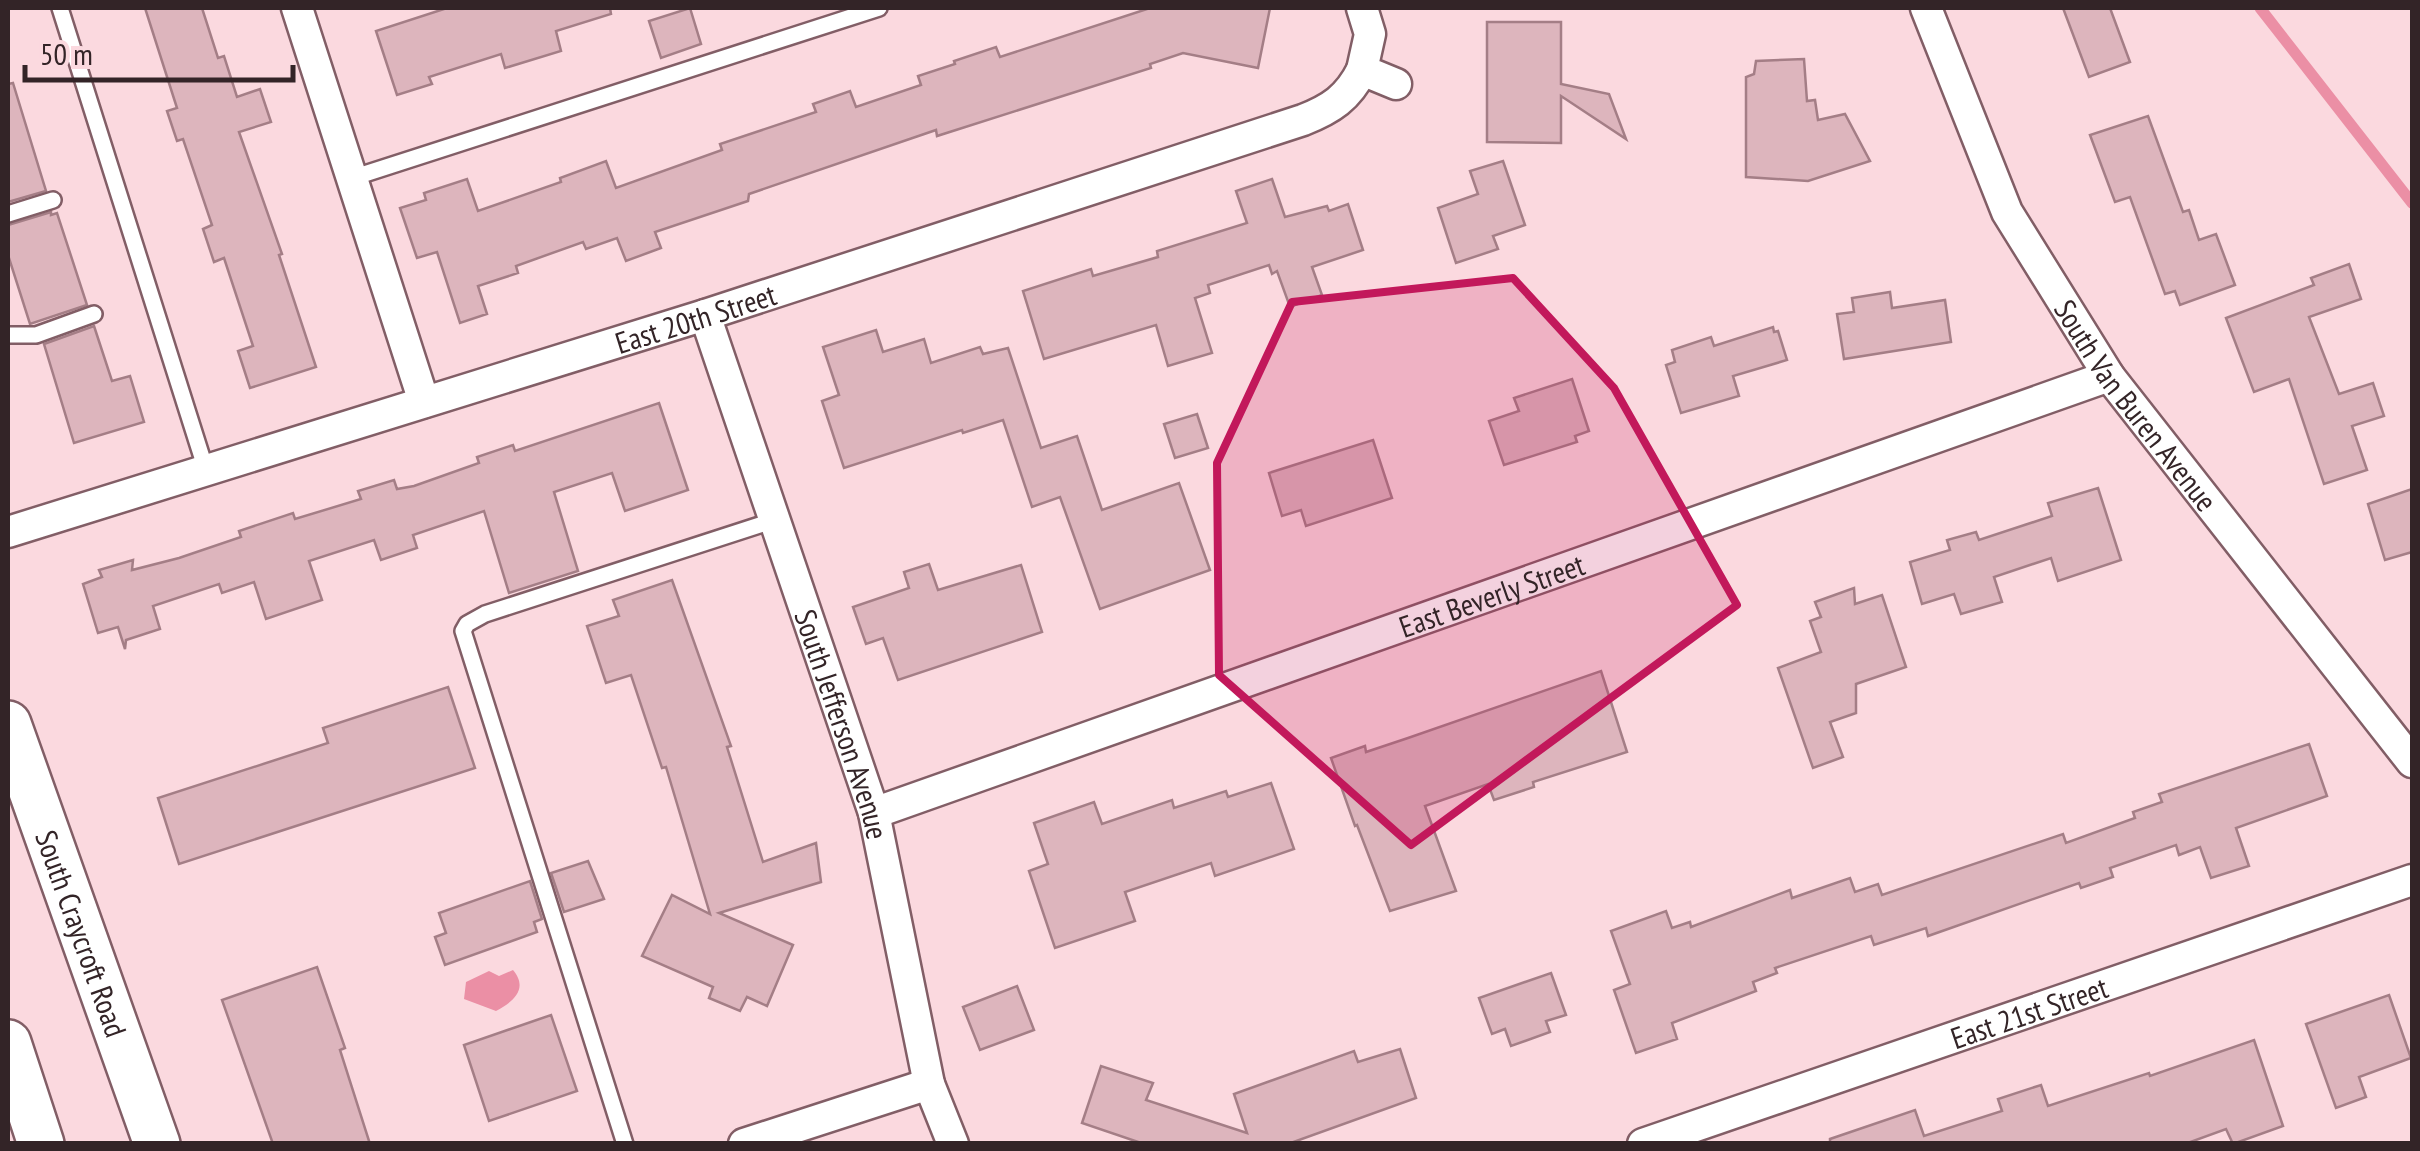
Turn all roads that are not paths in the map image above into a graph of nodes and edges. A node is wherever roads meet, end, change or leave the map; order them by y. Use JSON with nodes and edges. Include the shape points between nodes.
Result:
{"nodes":[{"id":1,"x":60,"y":8,"type":"edge"},
{"id":2,"x":297,"y":8,"type":"edge"},
{"id":3,"x":879,"y":8,"type":"edge"},
{"id":4,"x":1362,"y":8,"type":"edge"},
{"id":5,"x":1926,"y":8,"type":"edge"},
{"id":6,"x":1362,"y":70,"type":"junction"},
{"id":7,"x":1396,"y":84,"type":"dead end"},
{"id":8,"x":352,"y":178,"type":"junction"},
{"id":9,"x":53,"y":200,"type":"dead end"},
{"id":10,"x":8,"y":214,"type":"edge"},
{"id":11,"x":94,"y":314,"type":"dead end"},
{"id":12,"x":706,"y":315,"type":"junction"},
{"id":13,"x":8,"y":335,"type":"edge"},
{"id":14,"x":2109,"y":376,"type":"junction"},
{"id":15,"x":424,"y":402,"type":"junction"},
{"id":16,"x":206,"y":470,"type":"junction"},
{"id":17,"x":774,"y":520,"type":"junction"},
{"id":18,"x":10,"y":523,"type":"edge"},
{"id":19,"x":8,"y":724,"type":"edge"},
{"id":20,"x":2412,"y":762,"type":"edge"},
{"id":21,"x":874,"y":813,"type":"junction"},
{"id":22,"x":2412,"y":880,"type":"edge"},
{"id":23,"x":11,"y":1063,"type":"edge"},
{"id":24,"x":929,"y":1084,"type":"junction"},
{"id":25,"x":41,"y":1144,"type":"edge"},
{"id":26,"x":157,"y":1144,"type":"edge"},
{"id":27,"x":625,"y":1144,"type":"edge"},
{"id":28,"x":744,"y":1144,"type":"edge"},
{"id":29,"x":954,"y":1144,"type":"edge"},
{"id":30,"x":1642,"y":1144,"type":"edge"}],
"edges":[{"from":1,"to":16,"type":"lane"},
{"from":2,"to":8,"type":"street"},
{"from":3,"to":8,"type":"lane"},
{"from":4,"to":6,"type":"street","via":[[1370,34]]},
{"from":5,"to":14,"type":"street","name":"South Van Buren Avenue","via":[[2007,212]]},
{"from":6,"to":7,"type":"street"},
{"from":6,"to":12,"type":"street","name":"East 20th Street","via":[[1342,100],[1303,120]]},
{"from":8,"to":15,"type":"street"},
{"from":9,"to":10,"type":"lane"},
{"from":11,"to":13,"type":"lane","via":[[36,334]]},
{"from":12,"to":15,"type":"street","name":"East 20th Street"},
{"from":12,"to":17,"type":"street","name":"South Jefferson Avenue"},
{"from":14,"to":20,"type":"street","name":"South Van Buren Avenue"},
{"from":14,"to":21,"type":"street","name":"East Beverly Street"},
{"from":15,"to":16,"type":"street","name":"East 20th Street"},
{"from":16,"to":18,"type":"street","name":"East 20th Street"},
{"from":17,"to":21,"type":"street","name":"South Jefferson Avenue"},
{"from":17,"to":27,"type":"lane","via":[[484,614],[462,630]]},
{"from":19,"to":26,"type":"main road","name":"South Craycroft Road"},
{"from":21,"to":24,"type":"street","name":"South Jefferson Avenue"},
{"from":22,"to":30,"type":"street","name":"East 21st Street"},
{"from":23,"to":25,"type":"main road"},
{"from":24,"to":28,"type":"street"},
{"from":24,"to":29,"type":"street","name":"South Jefferson Avenue"}]}
